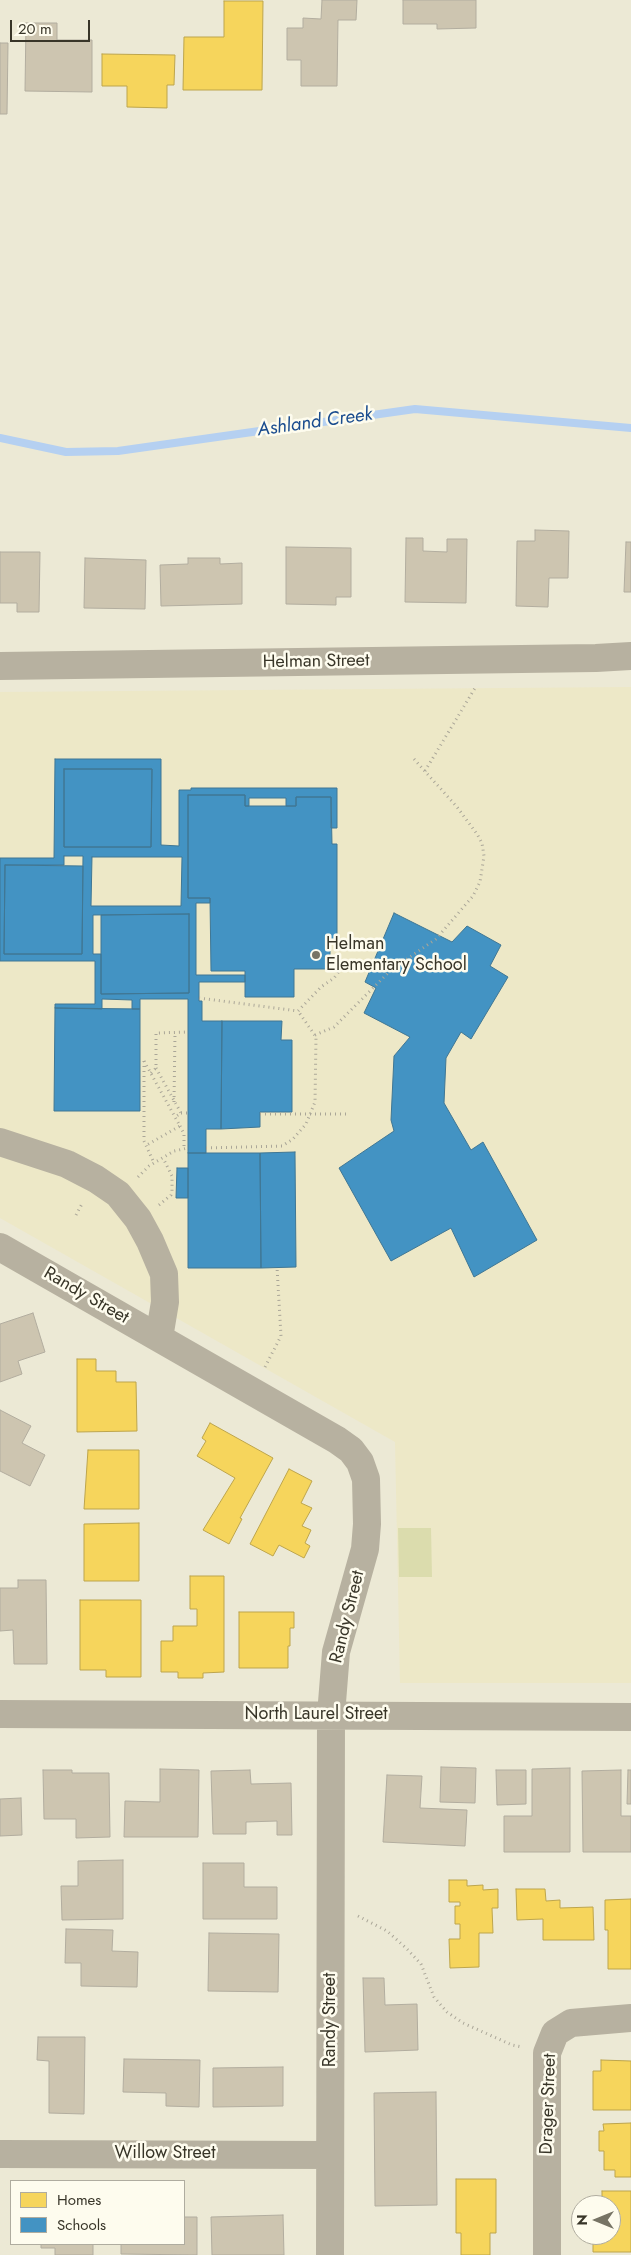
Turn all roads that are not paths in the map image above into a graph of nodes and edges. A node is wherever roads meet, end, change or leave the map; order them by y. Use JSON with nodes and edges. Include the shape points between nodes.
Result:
{"nodes":[{"id":1,"x":631,"y":656,"type":"edge"},
{"id":2,"x":0,"y":666,"type":"edge"},
{"id":3,"x":0,"y":1142,"type":"edge"},
{"id":4,"x":0,"y":1247,"type":"edge"},
{"id":5,"x":159,"y":1338,"type":"junction"},
{"id":6,"x":0,"y":1714,"type":"edge"},
{"id":7,"x":331,"y":1714,"type":"junction"},
{"id":8,"x":631,"y":1717,"type":"edge"},
{"id":9,"x":631,"y":2018,"type":"edge"},
{"id":10,"x":0,"y":2154,"type":"edge"},
{"id":11,"x":330,"y":2154,"type":"junction"},
{"id":12,"x":330,"y":2255,"type":"edge"},
{"id":13,"x":547,"y":2255,"type":"edge"}],
"edges":[{"from":1,"to":2,"type":"street","name":"Helman Street"},
{"from":3,"to":5,"type":"street","via":[[67,1164],[118,1194],[138,1219],[164,1274],[165,1302]]},
{"from":4,"to":5,"type":"street","name":"Randy Street"},
{"from":5,"to":7,"type":"street","name":"Randy Street","via":[[337,1440],[360,1462],[368,1498],[365,1549],[336,1652]]},
{"from":6,"to":7,"type":"street","name":"North Laurel Street"},
{"from":7,"to":8,"type":"street","name":"North Laurel Street"},
{"from":7,"to":11,"type":"street","name":"Randy Street"},
{"from":9,"to":13,"type":"street","name":"Drager Street","via":[[570,2023],[555,2032],[547,2053]]},
{"from":10,"to":11,"type":"street","name":"Willow Street"},
{"from":11,"to":12,"type":"street","name":"Randy Street"}]}
